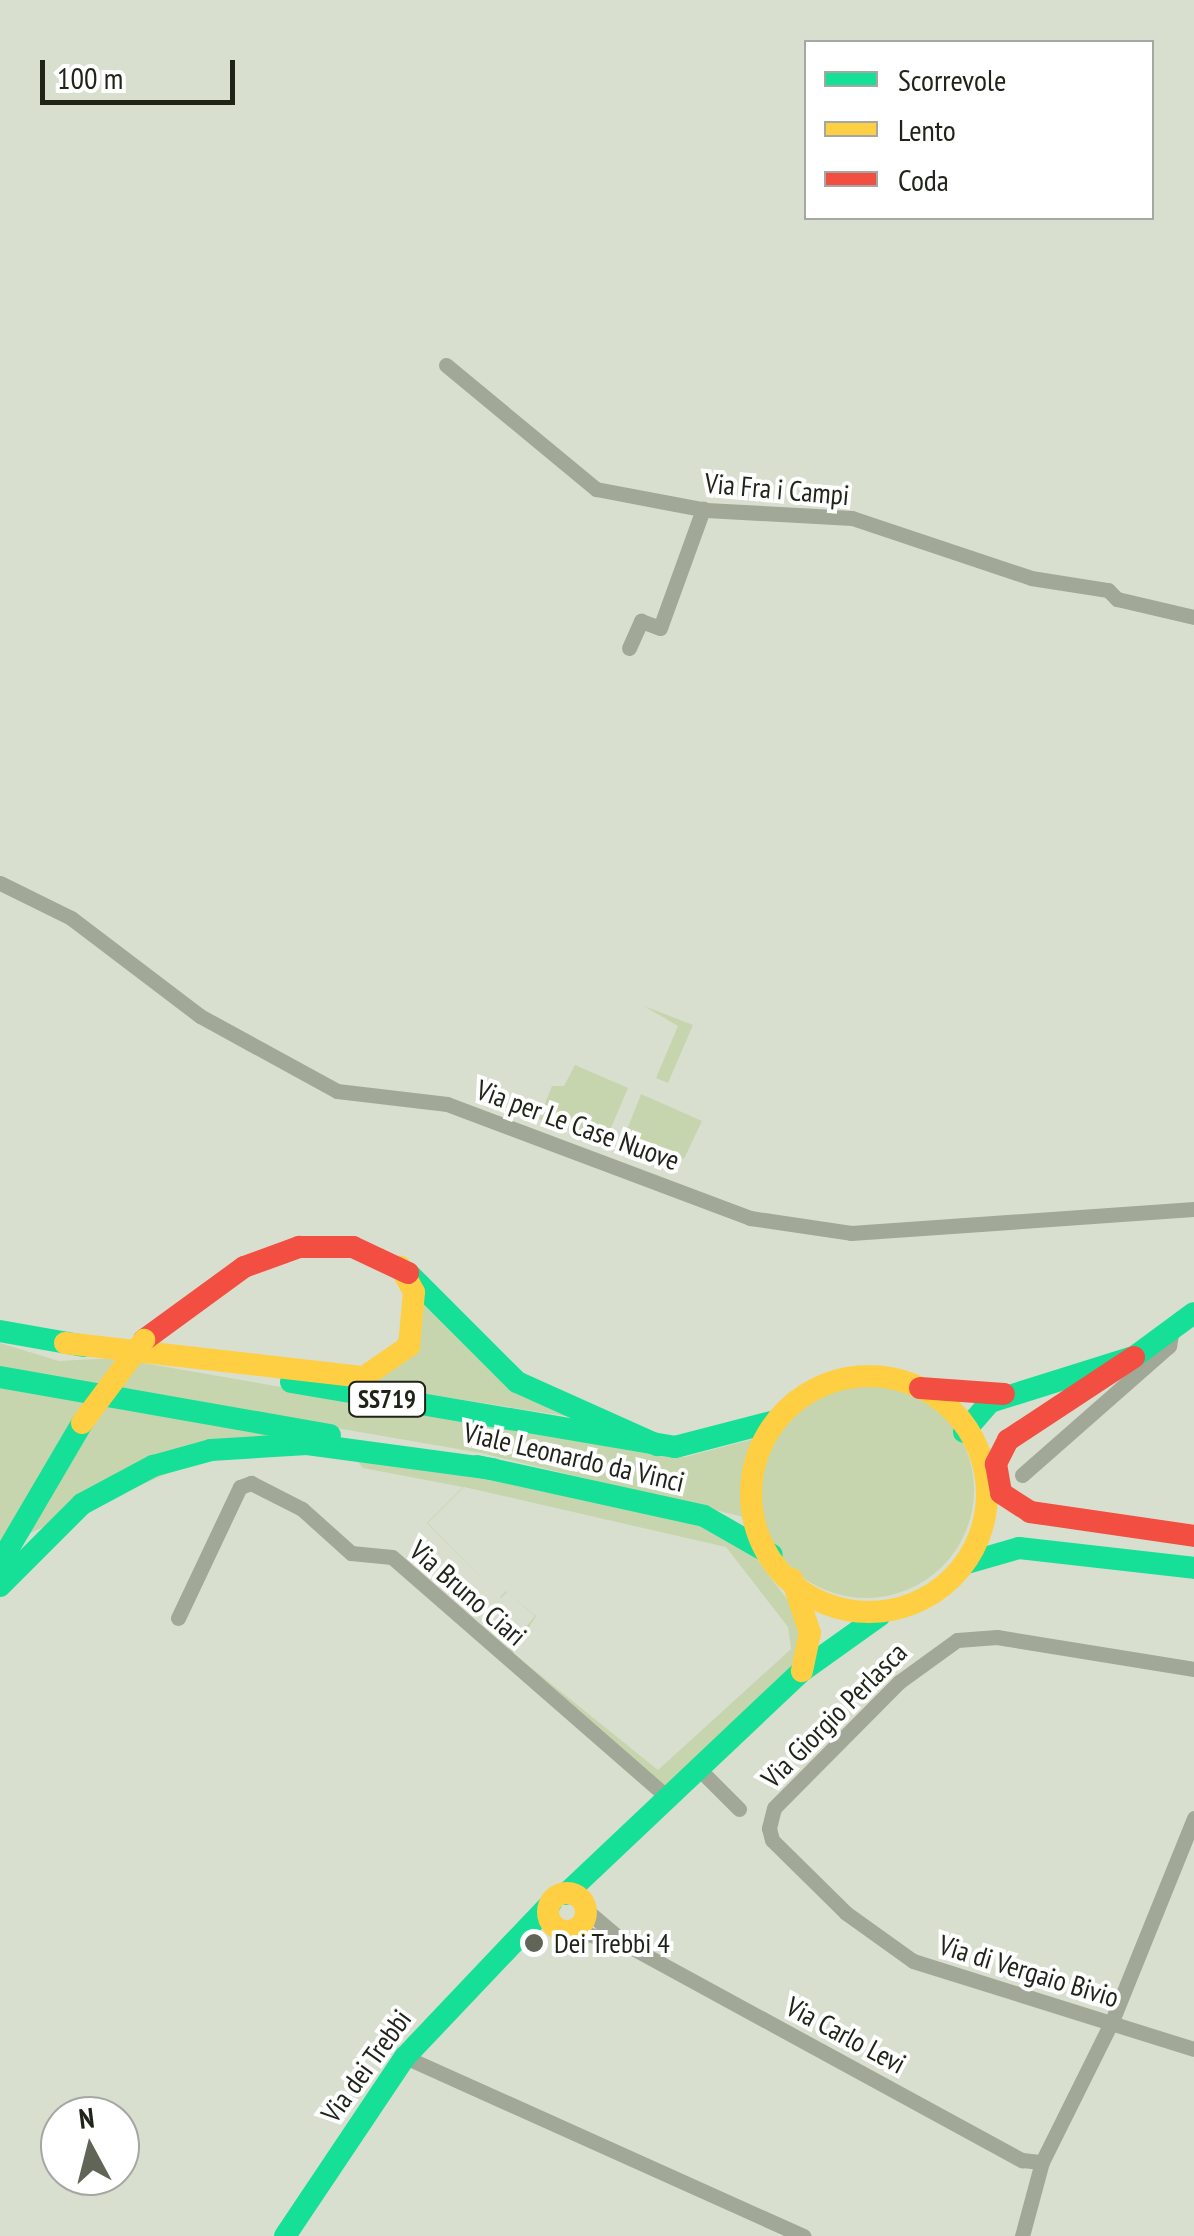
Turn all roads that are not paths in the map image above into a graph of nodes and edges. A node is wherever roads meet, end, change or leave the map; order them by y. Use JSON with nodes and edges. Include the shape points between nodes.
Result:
{"nodes":[{"id":1,"x":446,"y":365,"type":"dead end"},
{"id":2,"x":703,"y":509,"type":"junction"},
{"id":3,"x":1194,"y":617,"type":"edge"},
{"id":4,"x":630,"y":648,"type":"dead end"},
{"id":5,"x":0,"y":883,"type":"edge"},
{"id":6,"x":1194,"y":1209,"type":"edge"},
{"id":7,"x":399,"y":1264,"type":"junction"},
{"id":8,"x":1194,"y":1314,"type":"edge"},
{"id":9,"x":1172,"y":1329,"type":"junction"},
{"id":10,"x":0,"y":1331,"type":"edge"},
{"id":11,"x":65,"y":1343,"type":"junction"},
{"id":12,"x":1134,"y":1356,"type":"junction"},
{"id":13,"x":0,"y":1377,"type":"edge"},
{"id":14,"x":920,"y":1388,"type":"junction"},
{"id":15,"x":1007,"y":1394,"type":"junction"},
{"id":16,"x":771,"y":1422,"type":"junction"},
{"id":17,"x":964,"y":1432,"type":"junction"},
{"id":18,"x":657,"y":1445,"type":"junction"},
{"id":19,"x":493,"y":1469,"type":"junction"},
{"id":20,"x":1022,"y":1476,"type":"dead end"},
{"id":21,"x":984,"y":1504,"type":"junction"},
{"id":22,"x":1194,"y":1536,"type":"edge"},
{"id":23,"x":1194,"y":1547,"type":"edge"},
{"id":24,"x":772,"y":1555,"type":"junction"},
{"id":25,"x":0,"y":1563,"type":"edge"},
{"id":26,"x":967,"y":1563,"type":"junction"},
{"id":27,"x":1194,"y":1568,"type":"edge"},
{"id":28,"x":792,"y":1579,"type":"junction"},
{"id":29,"x":0,"y":1586,"type":"edge"},
{"id":30,"x":878,"y":1616,"type":"junction"},
{"id":31,"x":178,"y":1618,"type":"dead end"},
{"id":32,"x":1194,"y":1669,"type":"edge"},
{"id":33,"x":802,"y":1671,"type":"junction"},
{"id":34,"x":698,"y":1768,"type":"junction"},
{"id":35,"x":668,"y":1797,"type":"junction"},
{"id":36,"x":739,"y":1809,"type":"dead end"},
{"id":37,"x":1194,"y":1818,"type":"edge"},
{"id":38,"x":772,"y":1840,"type":"joint"},
{"id":39,"x":570,"y":1912,"type":"junction"},
{"id":40,"x":627,"y":1945,"type":"junction"},
{"id":41,"x":1112,"y":2021,"type":"junction"},
{"id":42,"x":1194,"y":2049,"type":"edge"},
{"id":43,"x":405,"y":2057,"type":"junction"},
{"id":44,"x":1042,"y":2162,"type":"junction"},
{"id":45,"x":285,"y":2236,"type":"edge"},
{"id":46,"x":804,"y":2236,"type":"edge"},
{"id":47,"x":1022,"y":2236,"type":"edge"}],
"edges":[{"from":1,"to":2,"type":"street","name":"Via Fra i Campi","via":[[540,439],[573,477],[596,489]]},
{"from":2,"to":3,"type":"street","name":"Via Fra i Campi","via":[[852,518],[1031,578],[1108,590],[1117,599]]},
{"from":2,"to":4,"type":"street","via":[[660,628],[641,621]]},
{"from":5,"to":6,"type":"street","name":"Via per Le Case Nuove","via":[[71,918],[200,1016],[337,1091],[447,1104],[750,1218],[867,1232]]},
{"from":7,"to":11,"type":"main road","via":[[414,1292],[409,1346],[364,1378]]},
{"from":7,"to":18,"type":"main road","via":[[517,1382]]},
{"from":7,"to":25,"type":"main road","bridge":true,"via":[[353,1247],[276,1254],[213,1283],[144,1340],[82,1423]]},
{"from":8,"to":9,"type":"main road"},
{"from":9,"to":12,"type":"main road"},
{"from":9,"to":20,"type":"street","via":[[1169,1346]]},
{"from":10,"to":11,"type":"main road","name":"Viale Leonardo da Vinci","number":"SS719"},
{"from":11,"to":18,"type":"main road","name":"Viale Leonardo da Vinci","number":"SS719"},
{"from":12,"to":15,"type":"main road"},
{"from":12,"to":22,"type":"main road","via":[[1008,1440],[996,1464],[1001,1494],[1030,1512]]},
{"from":13,"to":19,"type":"main road","name":"Viale Leonardo da Vinci","number":"SS719"},
{"from":14,"to":15,"type":"main road"},
{"from":14,"to":16,"type":"main road","name":"Viale Leonardo da Vinci","number":"SS719","via":[[874,1373],[838,1376],[795,1396]]},
{"from":14,"to":17,"type":"main road","name":"Viale Leonardo da Vinci","number":"SS719"},
{"from":15,"to":17,"type":"main road","via":[[977,1410]]},
{"from":16,"to":18,"type":"main road","name":"Viale Leonardo da Vinci","number":"SS719","via":[[709,1444]]},
{"from":16,"to":24,"type":"main road","name":"Viale Leonardo da Vinci","number":"SS719","via":[[754,1489]]},
{"from":17,"to":21,"type":"main road","name":"Viale Leonardo da Vinci","number":"SS719"},
{"from":19,"to":24,"type":"main road","name":"Viale Leonardo da Vinci","number":"SS719","via":[[704,1516]]},
{"from":19,"to":29,"type":"main road","via":[[307,1444],[211,1450],[154,1466],[82,1504]]},
{"from":21,"to":23,"type":"main road","via":[[1022,1526]]},
{"from":21,"to":26,"type":"main road"},
{"from":24,"to":28,"type":"main road","name":"Viale Leonardo da Vinci","number":"SS719"},
{"from":26,"to":27,"type":"main road","via":[[1019,1548]]},
{"from":26,"to":30,"type":"main road","via":[[930,1599]]},
{"from":28,"to":30,"type":"main road","name":"Viale Leonardo da Vinci","number":"SS719","via":[[832,1607]]},
{"from":28,"to":33,"type":"main road","via":[[810,1632]]},
{"from":30,"to":33,"type":"main road"},
{"from":31,"to":35,"type":"street","name":"Via Bruno Ciari","via":[[240,1487],[251,1483],[302,1509],[351,1554],[392,1557]]},
{"from":32,"to":38,"type":"street","name":"Via Giorgio Perlasca","via":[[996,1637],[957,1640],[914,1668],[774,1808]]},
{"from":33,"to":34,"type":"main road"},
{"from":34,"to":35,"type":"main road"},
{"from":34,"to":36,"type":"street"},
{"from":35,"to":39,"type":"main road","via":[[589,1870]]},
{"from":37,"to":41,"type":"street"},
{"from":38,"to":41,"type":"street","name":"Via di Vergaio Bivio","via":[[846,1913],[913,1961],[982,1989]]},
{"from":39,"to":40,"type":"street","name":"Via Carlo Levi"},
{"from":39,"to":40,"type":"street","name":"Via Carlo Levi"},
{"from":39,"to":43,"type":"main road","name":"Via dei Trebbi","via":[[510,1943]]},
{"from":40,"to":44,"type":"street","name":"Via Carlo Levi","via":[[1022,2160]]},
{"from":41,"to":42,"type":"street","name":"Via di Vergaio Bivio"},
{"from":41,"to":44,"type":"street"},
{"from":43,"to":45,"type":"main road","name":"Via dei Trebbi"},
{"from":43,"to":46,"type":"street"},
{"from":44,"to":47,"type":"street"}]}
